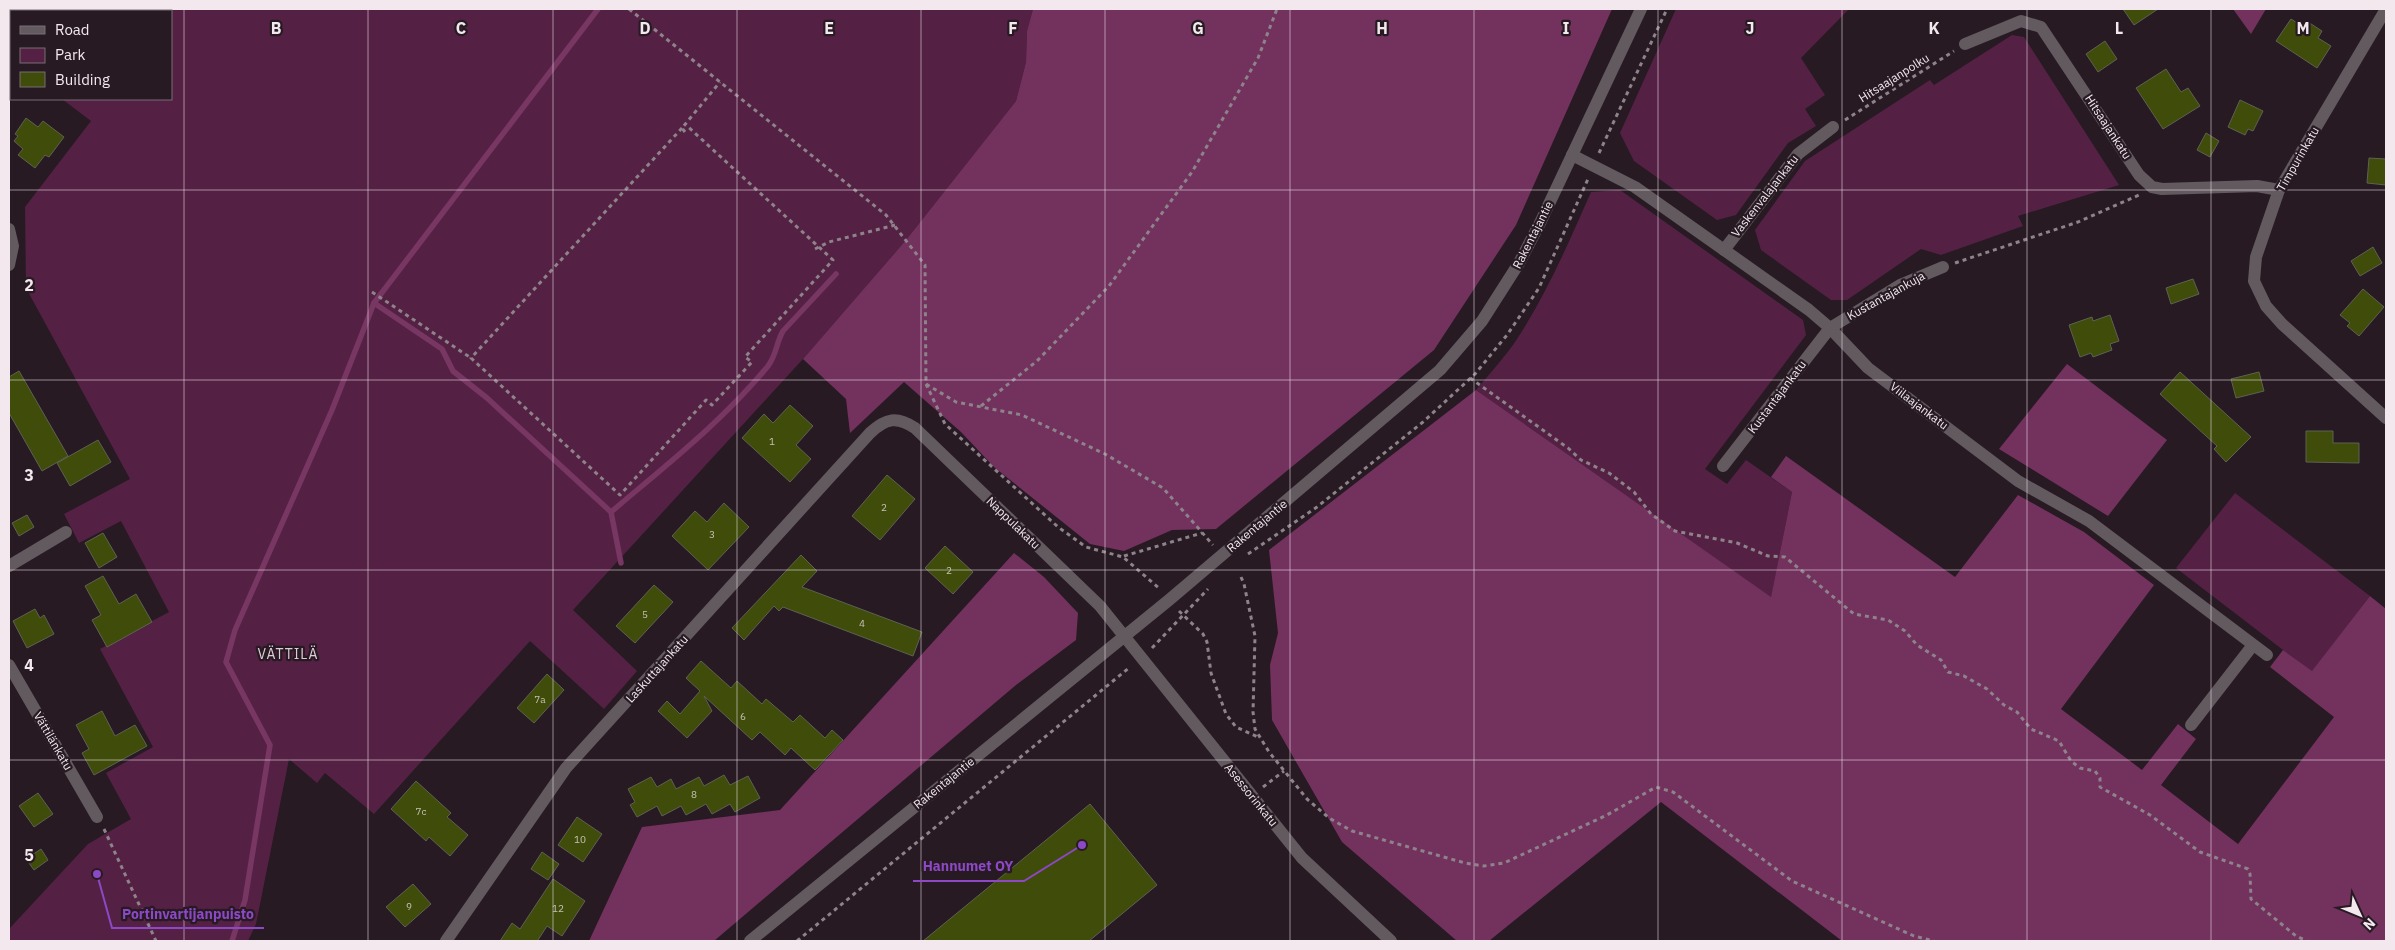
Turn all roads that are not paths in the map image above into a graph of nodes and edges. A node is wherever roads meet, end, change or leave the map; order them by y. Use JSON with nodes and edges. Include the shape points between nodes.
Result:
{"nodes":[{"id":1,"x":1641,"y":9,"type":"edge"},
{"id":2,"x":2386,"y":9,"type":"edge"},
{"id":3,"x":1965,"y":44,"type":"road end"},
{"id":4,"x":1833,"y":127,"type":"road end"},
{"id":5,"x":1572,"y":155,"type":"junction"},
{"id":6,"x":2279,"y":190,"type":"junction"},
{"id":7,"x":9,"y":229,"type":"edge"},
{"id":8,"x":1724,"y":250,"type":"junction"},
{"id":9,"x":9,"y":265,"type":"edge"},
{"id":10,"x":1943,"y":267,"type":"road end"},
{"id":11,"x":1830,"y":328,"type":"junction"},
{"id":12,"x":893,"y":418,"type":"joint"},
{"id":13,"x":2386,"y":418,"type":"edge"},
{"id":14,"x":1723,"y":466,"type":"dead end"},
{"id":15,"x":66,"y":532,"type":"dead end"},
{"id":16,"x":9,"y":566,"type":"edge"},
{"id":17,"x":1125,"y":637,"type":"junction"},
{"id":18,"x":2253,"y":644,"type":"junction"},
{"id":19,"x":2267,"y":655,"type":"dead end"},
{"id":20,"x":9,"y":665,"type":"edge"},
{"id":21,"x":2191,"y":725,"type":"dead end"},
{"id":22,"x":97,"y":817,"type":"road end"},
{"id":23,"x":446,"y":941,"type":"edge"},
{"id":24,"x":750,"y":941,"type":"edge"},
{"id":25,"x":1391,"y":941,"type":"edge"}],
"edges":[{"from":1,"to":5,"type":"street","name":"Rakentajantie"},
{"from":2,"to":6,"type":"street","name":"Timpurinkatu"},
{"from":3,"to":6,"type":"street","name":"Hitsaajankatu","via":[[2021,21],[2041,27],[2139,175],[2152,186],[2257,186]]},
{"from":4,"to":8,"type":"street","name":"Vaskenvalajankatu","via":[[1798,154]]},
{"from":5,"to":8,"type":"street","name":"Viilaajankatu","via":[[1636,187]]},
{"from":5,"to":17,"type":"street","name":"Rakentajantie","via":[[1540,223],[1503,289],[1482,321],[1440,370]]},
{"from":6,"to":13,"type":"street","name":"Timpurinkatu","via":[[2256,257],[2254,281],[2266,306],[2282,324]]},
{"from":7,"to":9,"type":"street","via":[[13,246]]},
{"from":8,"to":11,"type":"street","name":"Viilaajankatu"},
{"from":10,"to":11,"type":"street","name":"Kustantajankuja","via":[[1900,285]]},
{"from":11,"to":14,"type":"street","name":"Kustantajankatu"},
{"from":11,"to":18,"type":"street","name":"Viilaajankatu","via":[[1868,368],[2010,475],[2089,520]]},
{"from":12,"to":17,"type":"street","name":"Nappulakatu","via":[[915,428],[1100,606]]},
{"from":12,"to":23,"type":"street","name":"Laskuttajankatu","via":[[870,433],[566,768]]},
{"from":15,"to":16,"type":"street"},
{"from":17,"to":24,"type":"street","name":"Rakentajantie"},
{"from":17,"to":25,"type":"street","name":"Asessorinkatu","via":[[1302,858]]},
{"from":18,"to":19,"type":"street","name":"Viilaajankatu"},
{"from":18,"to":21,"type":"street"},
{"from":20,"to":22,"type":"street","name":"Vättilänkatu"}]}
